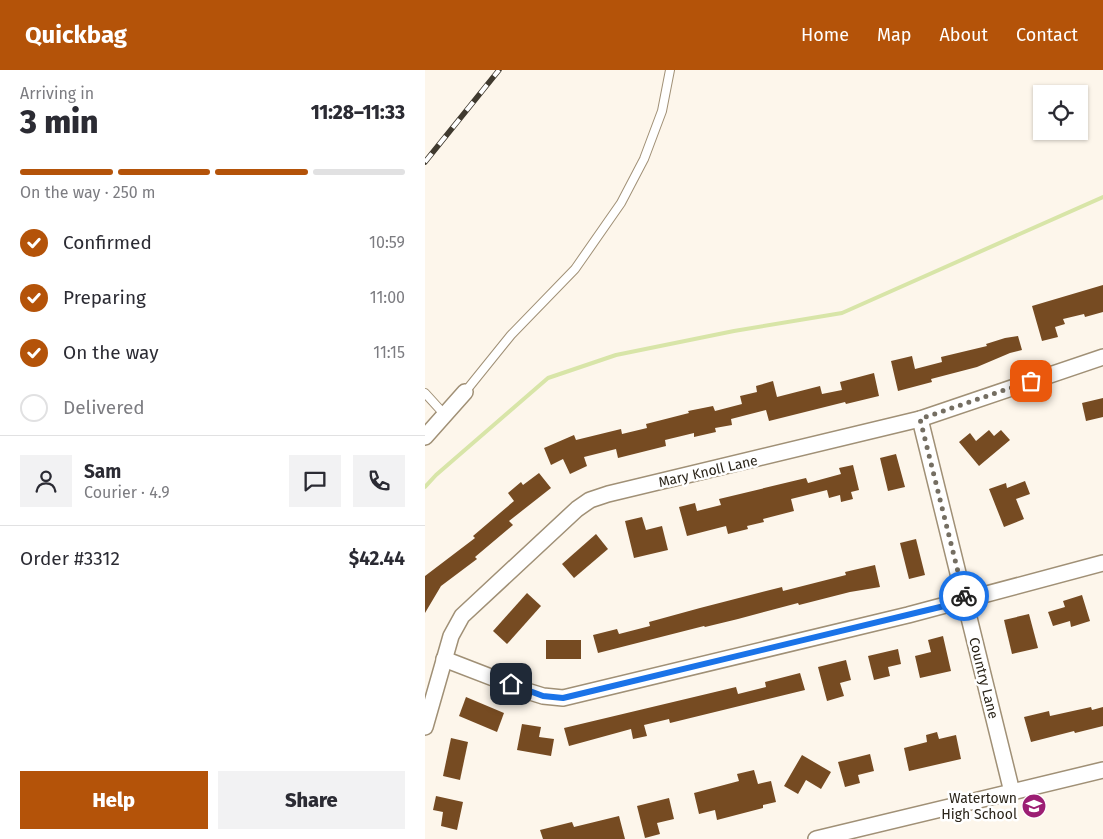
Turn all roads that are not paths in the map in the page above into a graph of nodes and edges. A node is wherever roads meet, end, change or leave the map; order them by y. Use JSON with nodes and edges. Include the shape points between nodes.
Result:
{"nodes":[{"id":1,"x":670,"y":70,"type":"edge"},
{"id":2,"x":1103,"y":357,"type":"edge"},
{"id":3,"x":425,"y":392,"type":"edge"},
{"id":4,"x":465,"y":392,"type":"joint"},
{"id":5,"x":445,"y":414,"type":"junction"},
{"id":6,"x":920,"y":419,"type":"junction"},
{"id":7,"x":425,"y":437,"type":"edge"},
{"id":8,"x":1103,"y":563,"type":"edge"},
{"id":9,"x":965,"y":601,"type":"junction"},
{"id":10,"x":444,"y":659,"type":"junction"},
{"id":11,"x":425,"y":727,"type":"edge"},
{"id":12,"x":1103,"y":770,"type":"edge"},
{"id":13,"x":1012,"y":792,"type":"junction"},
{"id":14,"x":816,"y":839,"type":"edge"}],
"edges":[{"from":1,"to":4,"type":"lane","via":[[659,119],[644,159],[621,203],[575,269],[511,334]]},
{"from":2,"to":6,"type":"street","name":"Mary Knoll Lane"},
{"from":3,"to":5,"type":"lane"},
{"from":4,"to":5,"type":"street"},
{"from":5,"to":7,"type":"street"},
{"from":6,"to":9,"type":"street","name":"Country Lane"},
{"from":6,"to":10,"type":"street","name":"Mary Knoll Lane","via":[[590,500],[462,616],[453,631]]},
{"from":8,"to":9,"type":"street"},
{"from":9,"to":10,"type":"street","via":[[563,698],[527,691]]},
{"from":9,"to":13,"type":"street","name":"Country Lane"},
{"from":10,"to":11,"type":"street","name":"Mary Knoll Lane"},
{"from":12,"to":13,"type":"street"},
{"from":13,"to":14,"type":"street"}]}
